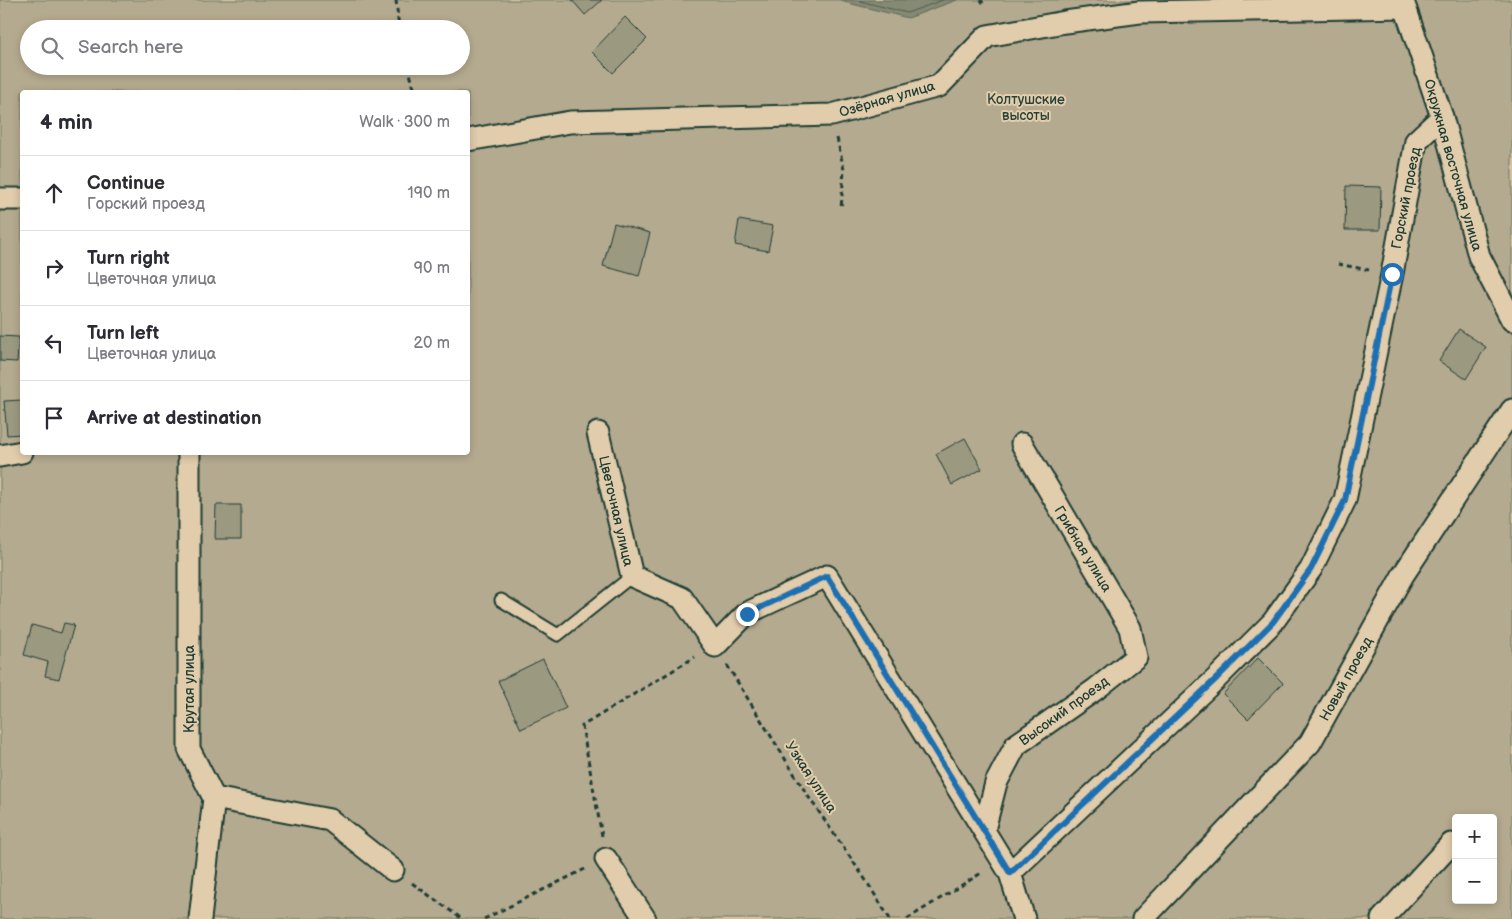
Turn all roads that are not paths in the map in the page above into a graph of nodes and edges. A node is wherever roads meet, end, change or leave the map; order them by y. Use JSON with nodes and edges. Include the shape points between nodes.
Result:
{"nodes":[{"id":1,"x":1404,"y":6,"type":"joint"},
{"id":2,"x":1442,"y":117,"type":"junction"},
{"id":3,"x":470,"y":140,"type":"edge"},
{"id":4,"x":0,"y":199,"type":"edge"},
{"id":5,"x":20,"y":199,"type":"edge"},
{"id":6,"x":1512,"y":320,"type":"edge"},
{"id":7,"x":1512,"y":410,"type":"edge"},
{"id":8,"x":598,"y":433,"type":"dead end"},
{"id":9,"x":1022,"y":444,"type":"dead end"},
{"id":10,"x":20,"y":452,"type":"edge"},
{"id":11,"x":189,"y":455,"type":"edge"},
{"id":12,"x":0,"y":456,"type":"edge"},
{"id":13,"x":632,"y":576,"type":"junction"},
{"id":14,"x":501,"y":600,"type":"dead end"},
{"id":15,"x":1136,"y":657,"type":"joint"},
{"id":16,"x":214,"y":798,"type":"junction"},
{"id":17,"x":984,"y":830,"type":"junction"},
{"id":18,"x":1451,"y":844,"type":"dead end"},
{"id":19,"x":606,"y":859,"type":"road end"},
{"id":20,"x":1006,"y":866,"type":"junction"},
{"id":21,"x":393,"y":870,"type":"road end"},
{"id":22,"x":200,"y":919,"type":"edge"},
{"id":23,"x":645,"y":919,"type":"edge"},
{"id":24,"x":1024,"y":919,"type":"edge"},
{"id":25,"x":1143,"y":919,"type":"edge"},
{"id":26,"x":1382,"y":919,"type":"edge"}],
"edges":[{"from":1,"to":2,"type":"street","name":"Окружная восточная улица"},
{"from":1,"to":3,"type":"street","name":"Озёрная улица","via":[[1140,12],[1065,22],[987,36],[938,86],[832,114],[570,122]]},
{"from":2,"to":6,"type":"street","name":"Окружная восточная улица","via":[[1478,256]]},
{"from":2,"to":20,"type":"street","name":"Горский проезд","via":[[1416,141],[1345,500],[1311,569],[1273,622],[1203,691]]},
{"from":4,"to":5,"type":"street"},
{"from":7,"to":25,"type":"street","name":"Новый проезд","via":[[1403,575],[1310,743]]},
{"from":8,"to":13,"type":"street","name":"Цветочная улица"},
{"from":9,"to":15,"type":"street","name":"Грибная улица","via":[[1130,628]]},
{"from":10,"to":12,"type":"street"},
{"from":11,"to":16,"type":"street","name":"Крутая улица","via":[[189,749]]},
{"from":13,"to":14,"type":"lane","via":[[558,635]]},
{"from":13,"to":17,"type":"street","name":"Цветочная улица","via":[[682,598],[715,646],[747,614],[827,576]]},
{"from":15,"to":17,"type":"street","name":"Высокий проезд","via":[[1016,745],[996,783]]},
{"from":16,"to":21,"type":"street","via":[[330,820]]},
{"from":16,"to":22,"type":"street"},
{"from":17,"to":20,"type":"street"},
{"from":18,"to":26,"type":"street"},
{"from":19,"to":23,"type":"street"},
{"from":20,"to":24,"type":"street"}]}
